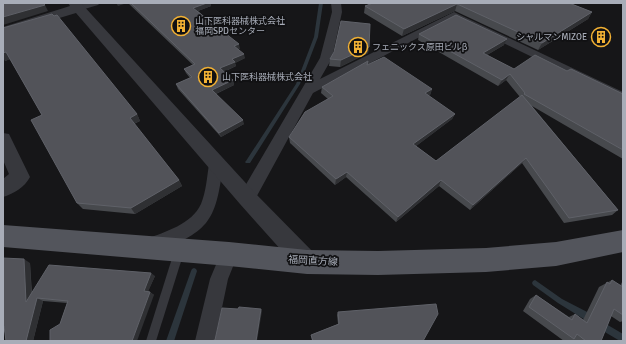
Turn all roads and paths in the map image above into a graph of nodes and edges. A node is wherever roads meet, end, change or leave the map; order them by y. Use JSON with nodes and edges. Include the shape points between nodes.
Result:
{"nodes":[{"id":1,"x":95,"y":3,"type":"edge"},
{"id":2,"x":336,"y":3,"type":"edge"},
{"id":3,"x":76,"y":6,"type":"edge"},
{"id":4,"x":3,"y":31,"type":"edge"},
{"id":5,"x":308,"y":90,"type":"junction"},
{"id":6,"x":623,"y":97,"type":"edge"},
{"id":7,"x":3,"y":139,"type":"edge"},
{"id":8,"x":216,"y":164,"type":"junction"},
{"id":9,"x":3,"y":189,"type":"edge"},
{"id":10,"x":247,"y":198,"type":"junction"},
{"id":11,"x":3,"y":236,"type":"edge"},
{"id":12,"x":623,"y":241,"type":"edge"},
{"id":13,"x":145,"y":247,"type":"junction"},
{"id":14,"x":180,"y":250,"type":"junction"},
{"id":15,"x":229,"y":254,"type":"junction"},
{"id":16,"x":307,"y":262,"type":"junction"},
{"id":17,"x":151,"y":341,"type":"edge"},
{"id":18,"x":206,"y":341,"type":"edge"}],
"edges":[{"from":1,"to":3,"type":"street"},
{"from":2,"to":5,"type":"street","via":[[337,12],[326,58]]},
{"from":3,"to":4,"type":"street"},
{"from":3,"to":8,"type":"street"},
{"from":5,"to":6,"type":"street","via":[[454,15]]},
{"from":5,"to":10,"type":"street"},
{"from":7,"to":9,"type":"street","via":[[20,177]]},
{"from":8,"to":10,"type":"street"},
{"from":8,"to":13,"type":"street","via":[[209,203],[198,220],[174,236]]},
{"from":10,"to":16,"type":"street"},
{"from":11,"to":13,"type":"main road","name":"福岡直方線"},
{"from":12,"to":16,"type":"main road","name":"福岡直方線","via":[[556,254],[486,260]]},
{"from":13,"to":14,"type":"main road","name":"福岡直方線"},
{"from":14,"to":15,"type":"main road","name":"福岡直方線"},
{"from":14,"to":17,"type":"lane"},
{"from":15,"to":16,"type":"main road","name":"福岡直方線"},
{"from":15,"to":18,"type":"street","via":[[219,279]]}]}
